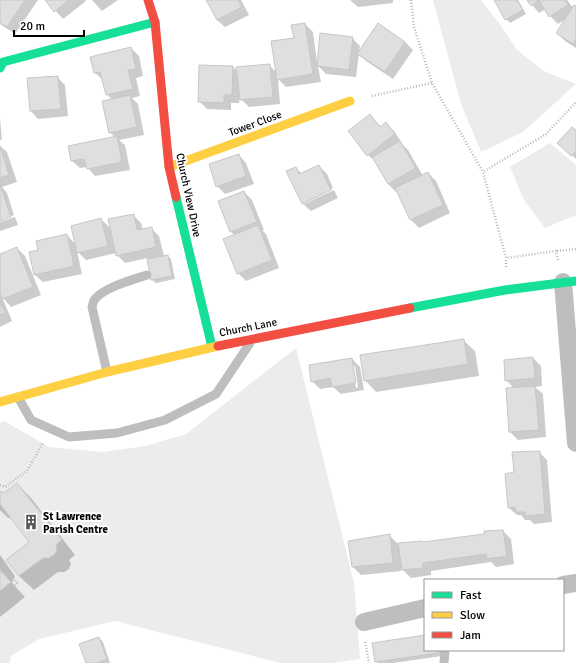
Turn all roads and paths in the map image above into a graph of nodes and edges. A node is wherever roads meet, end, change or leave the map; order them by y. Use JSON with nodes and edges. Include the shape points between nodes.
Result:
{"nodes":[{"id":1,"x":148,"y":0,"type":"edge"},
{"id":2,"x":411,"y":0,"type":"edge"},
{"id":3,"x":155,"y":22,"type":"junction"},
{"id":4,"x":0,"y":68,"type":"edge"},
{"id":5,"x":432,"y":83,"type":"junction"},
{"id":6,"x":350,"y":101,"type":"joint"},
{"id":7,"x":576,"y":102,"type":"edge"},
{"id":8,"x":169,"y":166,"type":"junction"},
{"id":9,"x":483,"y":172,"type":"junction"},
{"id":10,"x":576,"y":249,"type":"edge"},
{"id":11,"x":556,"y":251,"type":"junction"},
{"id":12,"x":147,"y":275,"type":"dead end"},
{"id":13,"x":569,"y":281,"type":"edge"},
{"id":14,"x":253,"y":338,"type":"junction"},
{"id":15,"x":212,"y":347,"type":"junction"},
{"id":16,"x":107,"y":372,"type":"junction"},
{"id":17,"x":18,"y":397,"type":"junction"},
{"id":18,"x":0,"y":402,"type":"edge"},
{"id":19,"x":51,"y":429,"type":"junction"},
{"id":20,"x":576,"y":443,"type":"edge"},
{"id":21,"x":0,"y":485,"type":"edge"},
{"id":22,"x":14,"y":580,"type":"dead end"},
{"id":23,"x":576,"y":583,"type":"edge"},
{"id":24,"x":564,"y":585,"type":"edge"},
{"id":25,"x":0,"y":596,"type":"edge"},
{"id":26,"x":424,"y":608,"type":"edge"},
{"id":27,"x":364,"y":622,"type":"dead end"},
{"id":28,"x":444,"y":651,"type":"edge"},
{"id":29,"x":444,"y":663,"type":"edge"}],
"edges":[{"from":1,"to":3,"type":"street","name":"Church View Drive"},
{"from":2,"to":5,"type":"path","via":[[414,27]]},
{"from":3,"to":4,"type":"street","via":[[3,62]]},
{"from":3,"to":8,"type":"street","name":"Church View Drive"},
{"from":5,"to":6,"type":"path"},
{"from":5,"to":9,"type":"path"},
{"from":6,"to":8,"type":"street","name":"Tower Close"},
{"from":7,"to":9,"type":"path","via":[[546,134]]},
{"from":8,"to":15,"type":"street","name":"Church View Drive"},
{"from":9,"to":11,"type":"path","via":[[506,258]]},
{"from":10,"to":11,"type":"path"},
{"from":11,"to":13,"type":"path"},
{"from":12,"to":16,"type":"lane","via":[[100,294],[94,300],[92,307]]},
{"from":13,"to":14,"type":"street","name":"Church Lane","via":[[505,290]]},
{"from":13,"to":20,"type":"street"},
{"from":14,"to":15,"type":"street","name":"Church Lane"},
{"from":14,"to":19,"type":"lane","via":[[216,394],[165,420],[117,433],[69,437]]},
{"from":15,"to":16,"type":"street","name":"Church Lane"},
{"from":16,"to":17,"type":"street","name":"Church Lane"},
{"from":17,"to":18,"type":"street","name":"Church Lane"},
{"from":17,"to":19,"type":"lane","via":[[31,420]]},
{"from":19,"to":21,"type":"path","via":[[27,471],[5,487]]},
{"from":22,"to":25,"type":"path","via":[[17,583]]},
{"from":23,"to":24,"type":"street"},
{"from":26,"to":27,"type":"street"},
{"from":28,"to":29,"type":"lane"}]}
